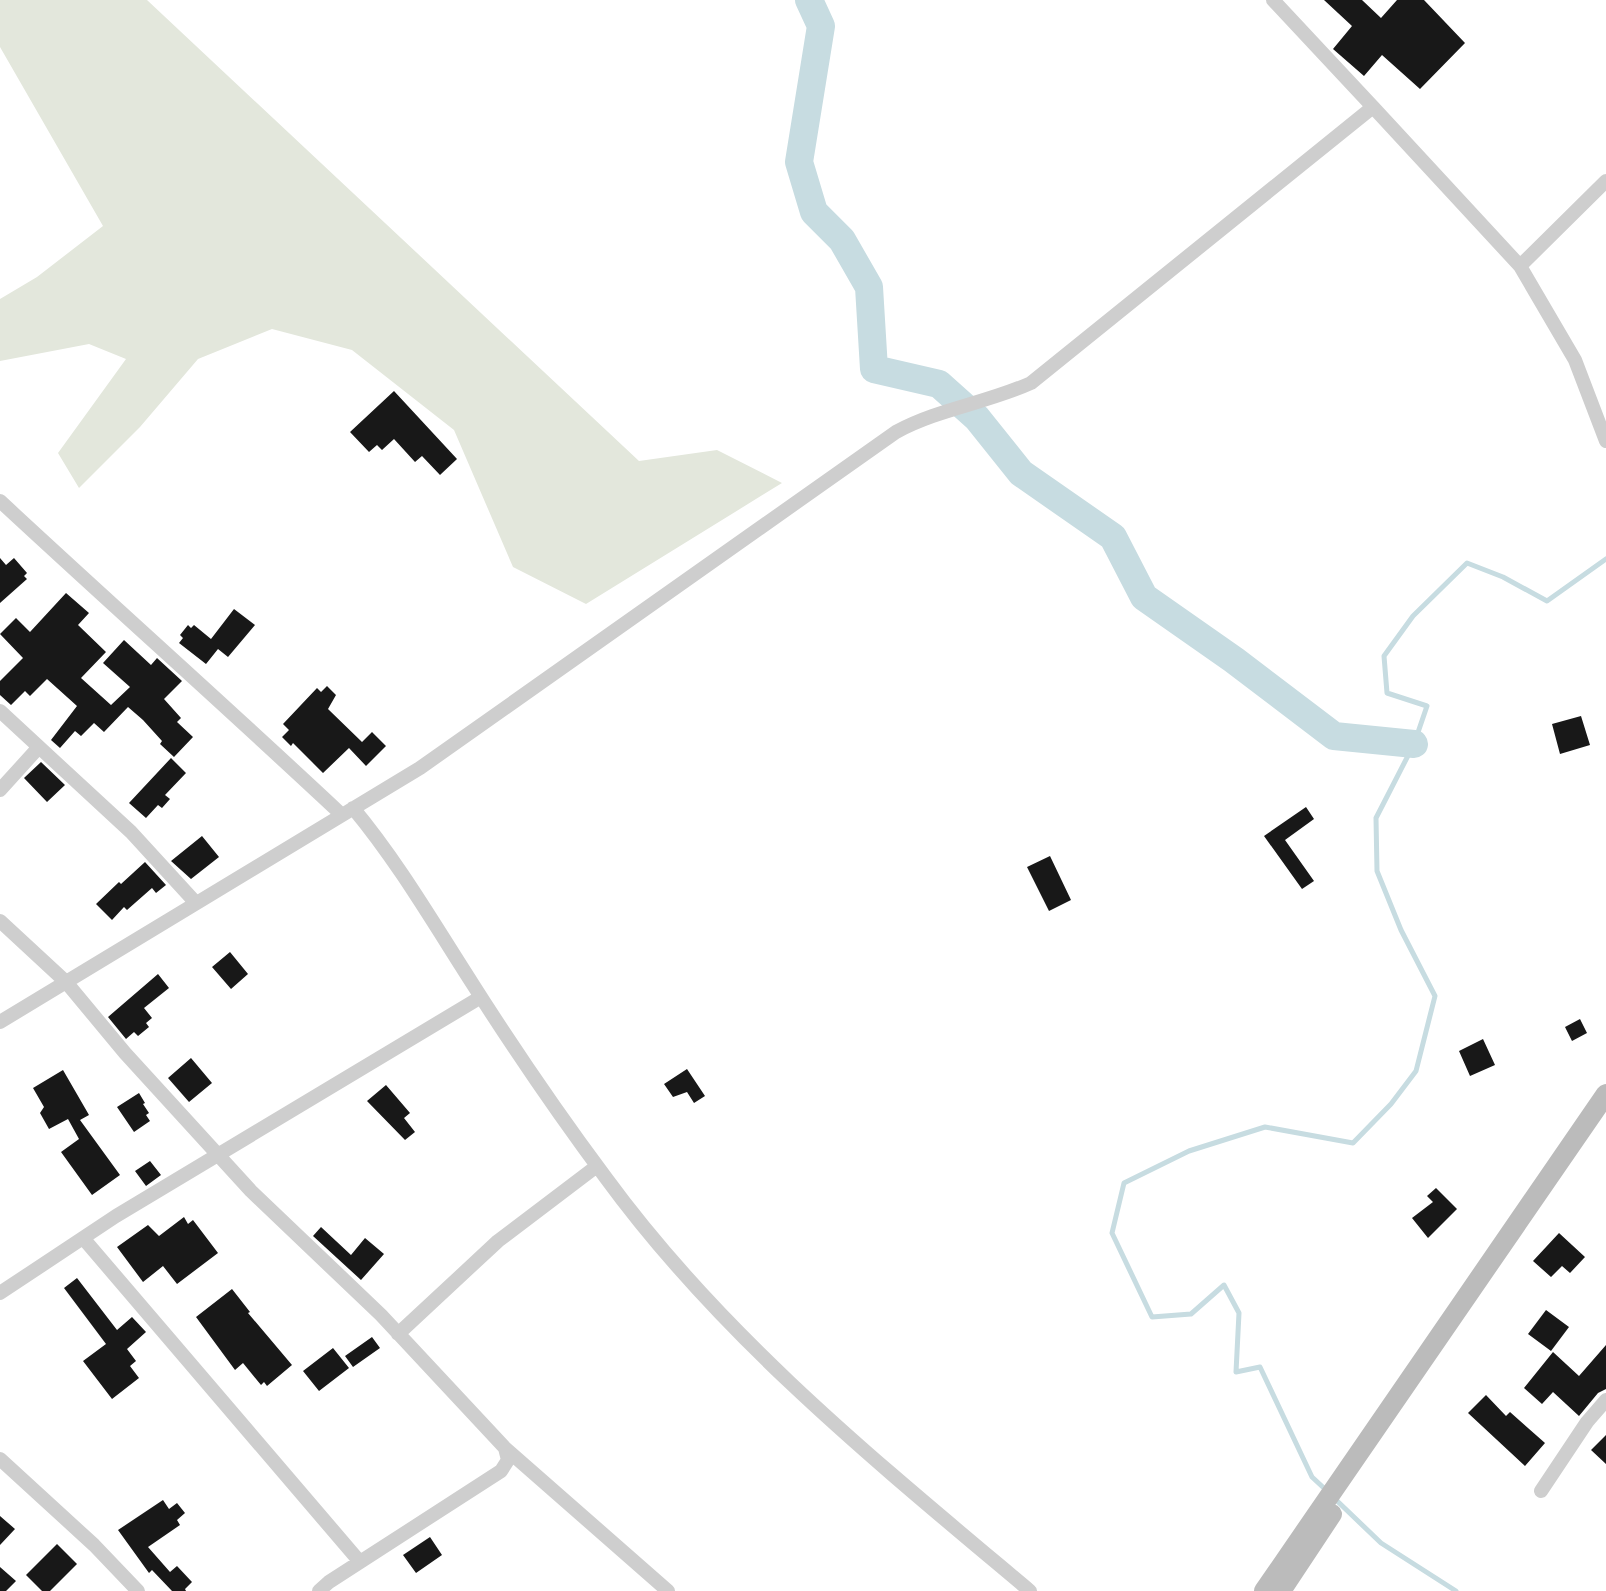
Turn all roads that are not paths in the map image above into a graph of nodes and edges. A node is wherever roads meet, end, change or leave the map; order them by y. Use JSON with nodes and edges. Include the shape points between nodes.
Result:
{"nodes":[{"id":1,"x":1273,"y":0,"type":"edge"},
{"id":2,"x":1373,"y":107,"type":"junction"},
{"id":3,"x":1606,"y":181,"type":"edge"},
{"id":4,"x":1520,"y":266,"type":"junction"},
{"id":5,"x":1606,"y":441,"type":"edge"},
{"id":6,"x":0,"y":501,"type":"edge"},
{"id":7,"x":0,"y":711,"type":"edge"},
{"id":8,"x":39,"y":747,"type":"junction"},
{"id":9,"x":0,"y":790,"type":"edge"},
{"id":10,"x":348,"y":812,"type":"junction"},
{"id":11,"x":196,"y":903,"type":"junction"},
{"id":12,"x":0,"y":921,"type":"edge"},
{"id":13,"x":66,"y":982,"type":"junction"},
{"id":14,"x":481,"y":997,"type":"junction"},
{"id":15,"x":0,"y":1022,"type":"edge"},
{"id":16,"x":1606,"y":1094,"type":"edge"},
{"id":17,"x":1606,"y":1115,"type":"edge"},
{"id":18,"x":217,"y":1156,"type":"junction"},
{"id":19,"x":597,"y":1166,"type":"junction"},
{"id":20,"x":83,"y":1238,"type":"junction"},
{"id":21,"x":0,"y":1293,"type":"edge"},
{"id":22,"x":398,"y":1334,"type":"junction"},
{"id":23,"x":1606,"y":1400,"type":"edge"},
{"id":24,"x":505,"y":1448,"type":"junction"},
{"id":25,"x":2,"y":1464,"type":"edge"},
{"id":26,"x":1541,"y":1491,"type":"dead end"},
{"id":27,"x":1339,"y":1492,"type":"junction"},
{"id":28,"x":1316,"y":1527,"type":"junction"},
{"id":29,"x":360,"y":1562,"type":"junction"},
{"id":30,"x":138,"y":1591,"type":"edge"},
{"id":31,"x":319,"y":1591,"type":"edge"},
{"id":32,"x":668,"y":1591,"type":"edge"},
{"id":33,"x":1030,"y":1591,"type":"edge"},
{"id":34,"x":1264,"y":1591,"type":"edge"},
{"id":35,"x":1281,"y":1591,"type":"edge"}],
"edges":[{"from":1,"to":2,"type":"street"},
{"from":2,"to":4,"type":"street"},
{"from":2,"to":10,"type":"street","via":[[1031,383],[919,419],[896,432],[420,768]]},
{"from":3,"to":4,"type":"street"},
{"from":4,"to":5,"type":"street","via":[[1575,360]]},
{"from":6,"to":10,"type":"street"},
{"from":7,"to":8,"type":"street"},
{"from":8,"to":9,"type":"street"},
{"from":8,"to":11,"type":"street","via":[[131,832]]},
{"from":10,"to":11,"type":"street"},
{"from":10,"to":14,"type":"street","via":[[382,843]]},
{"from":11,"to":13,"type":"street"},
{"from":12,"to":13,"type":"street"},
{"from":13,"to":15,"type":"street"},
{"from":13,"to":18,"type":"street"},
{"from":14,"to":18,"type":"street"},
{"from":14,"to":19,"type":"street"},
{"from":16,"to":27,"type":"main road"},
{"from":17,"to":27,"type":"main road"},
{"from":18,"to":20,"type":"street"},
{"from":18,"to":22,"type":"street"},
{"from":19,"to":22,"type":"street","via":[[498,1241]]},
{"from":19,"to":33,"type":"street","via":[[707,1300],[861,1449]]},
{"from":20,"to":21,"type":"street"},
{"from":20,"to":29,"type":"street"},
{"from":22,"to":24,"type":"street"},
{"from":23,"to":26,"type":"street"},
{"from":24,"to":29,"type":"street","via":[[508,1460],[501,1471]]},
{"from":24,"to":32,"type":"street"},
{"from":25,"to":30,"type":"street"},
{"from":27,"to":28,"type":"main road"},
{"from":28,"to":34,"type":"main road"},
{"from":28,"to":35,"type":"main road"},
{"from":29,"to":31,"type":"street"}]}
